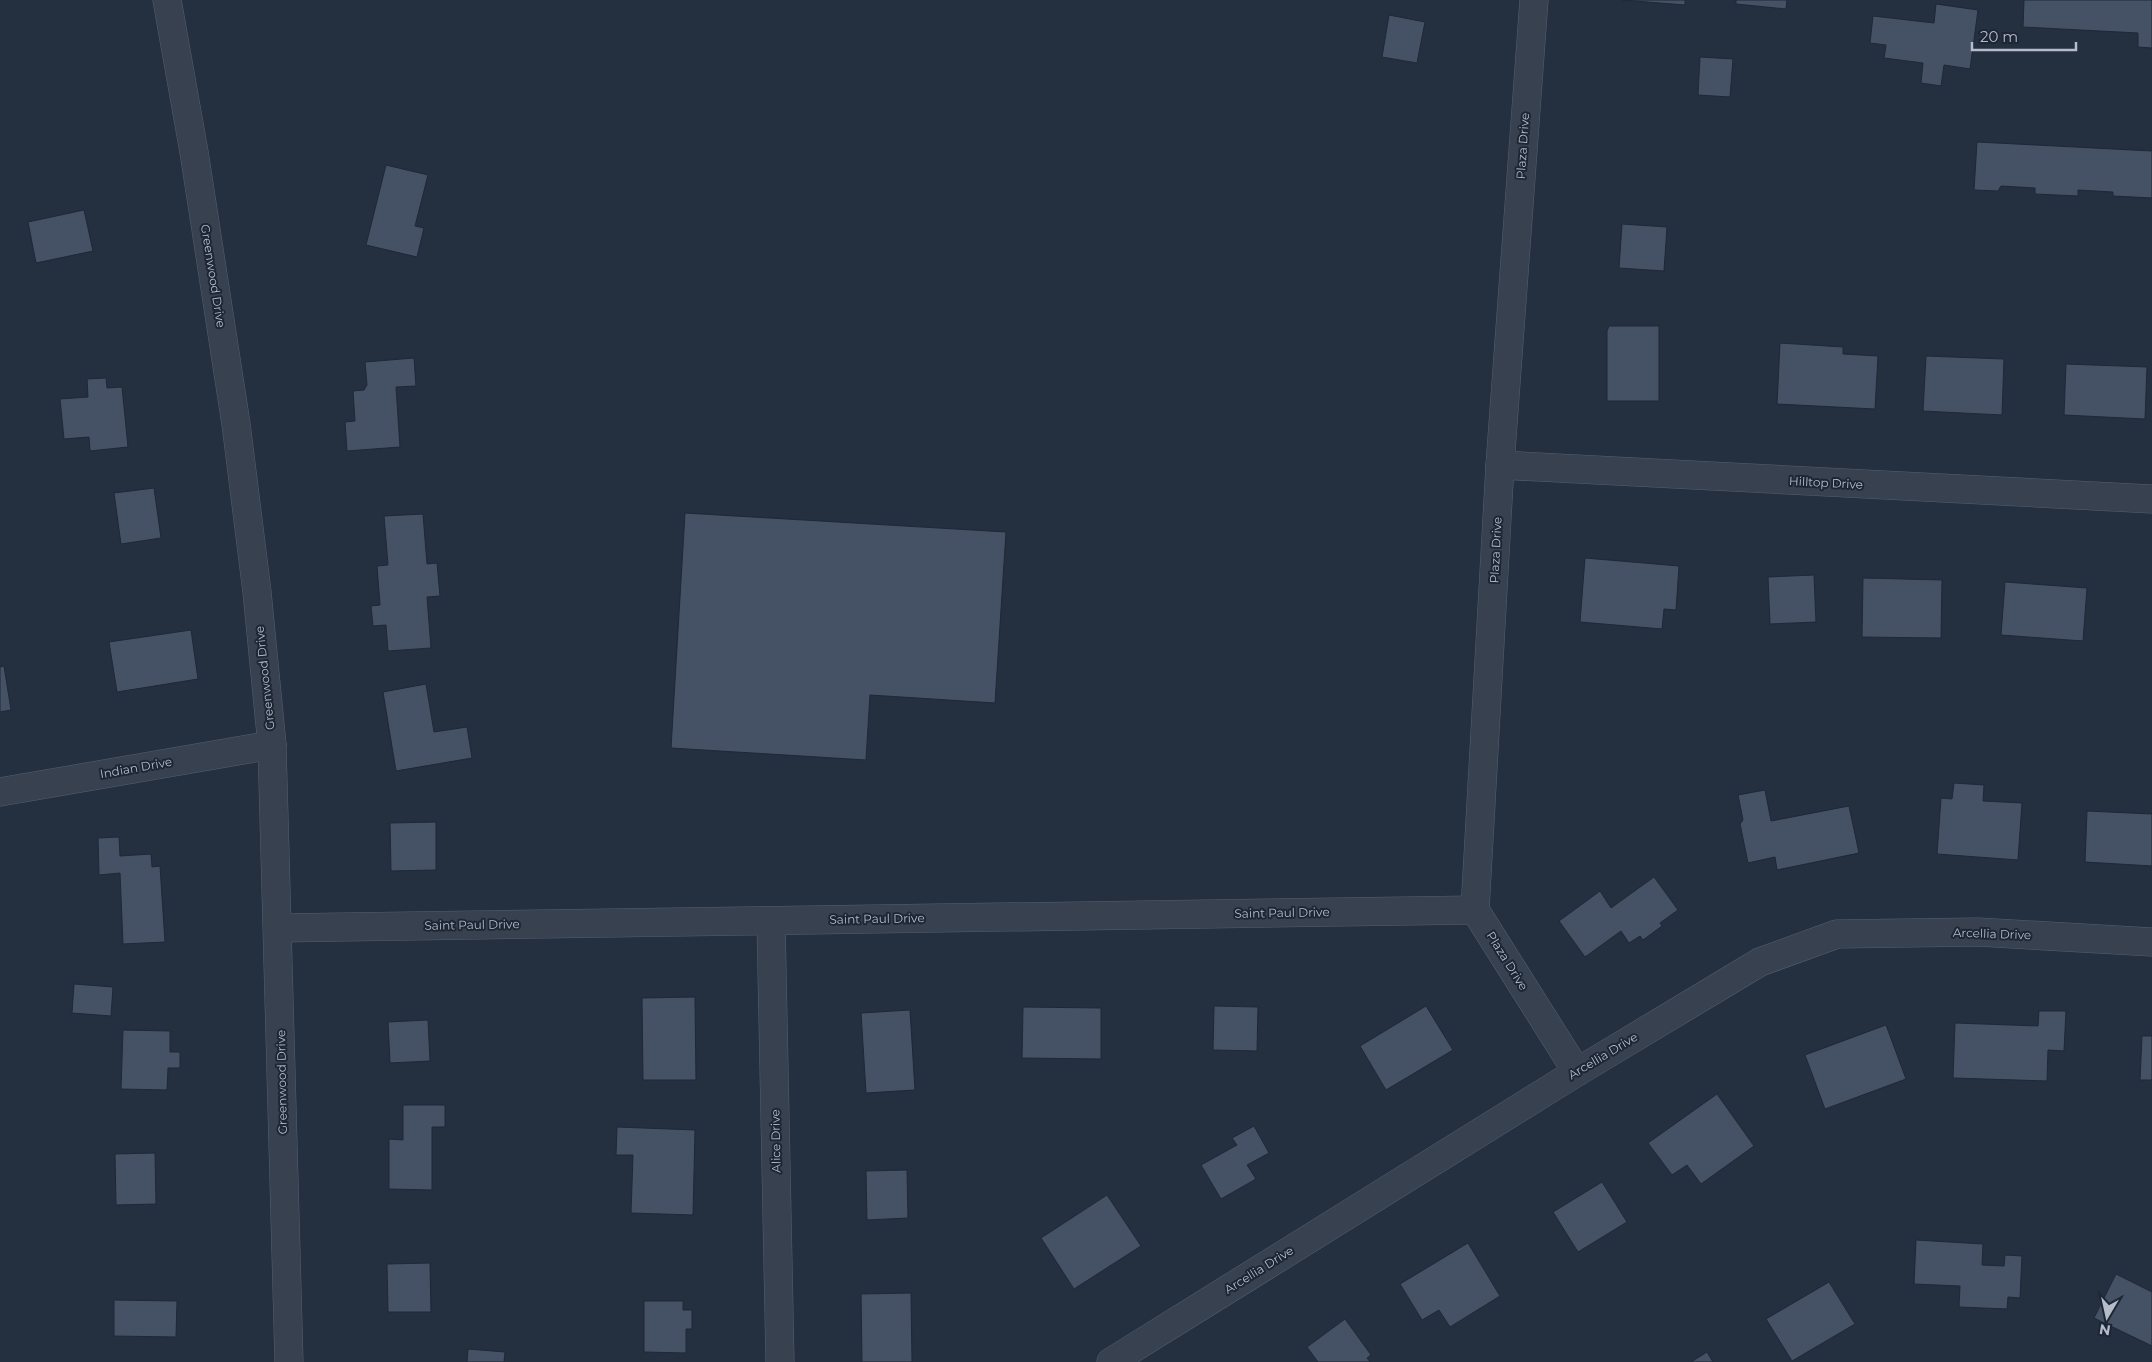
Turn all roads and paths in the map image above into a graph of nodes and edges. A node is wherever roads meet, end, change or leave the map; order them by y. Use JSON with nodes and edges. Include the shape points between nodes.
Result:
{"nodes":[{"id":1,"x":167,"y":0,"type":"edge"},
{"id":2,"x":1534,"y":0,"type":"edge"},
{"id":3,"x":1500,"y":465,"type":"junction"},
{"id":4,"x":2152,"y":499,"type":"edge"},
{"id":5,"x":272,"y":745,"type":"junction"},
{"id":6,"x":0,"y":792,"type":"edge"},
{"id":7,"x":1475,"y":910,"type":"junction"},
{"id":8,"x":771,"y":921,"type":"junction"},
{"id":9,"x":278,"y":928,"type":"junction"},
{"id":10,"x":2152,"y":942,"type":"edge"},
{"id":11,"x":1577,"y":1072,"type":"junction"},
{"id":12,"x":289,"y":1362,"type":"edge"},
{"id":13,"x":780,"y":1362,"type":"edge"},
{"id":14,"x":1111,"y":1362,"type":"edge"}],
"edges":[{"from":1,"to":5,"type":"street","name":"Greenwood Drive","via":[[236,424]]},
{"from":2,"to":3,"type":"street","name":"Plaza Drive"},
{"from":3,"to":4,"type":"street","name":"Hilltop Drive"},
{"from":3,"to":7,"type":"street","name":"Plaza Drive"},
{"from":5,"to":6,"type":"street","name":"Indian Drive"},
{"from":5,"to":9,"type":"street","name":"Greenwood Drive"},
{"from":7,"to":8,"type":"street","name":"Saint Paul Drive"},
{"from":7,"to":11,"type":"street","name":"Plaza Drive"},
{"from":8,"to":9,"type":"street","name":"Saint Paul Drive"},
{"from":8,"to":13,"type":"street","name":"Alice Drive"},
{"from":9,"to":12,"type":"street","name":"Greenwood Drive"},
{"from":10,"to":11,"type":"street","name":"Arcellia Drive","via":[[1978,932],[1837,934],[1760,962]]},
{"from":11,"to":14,"type":"street","name":"Arcellia Drive"}]}
